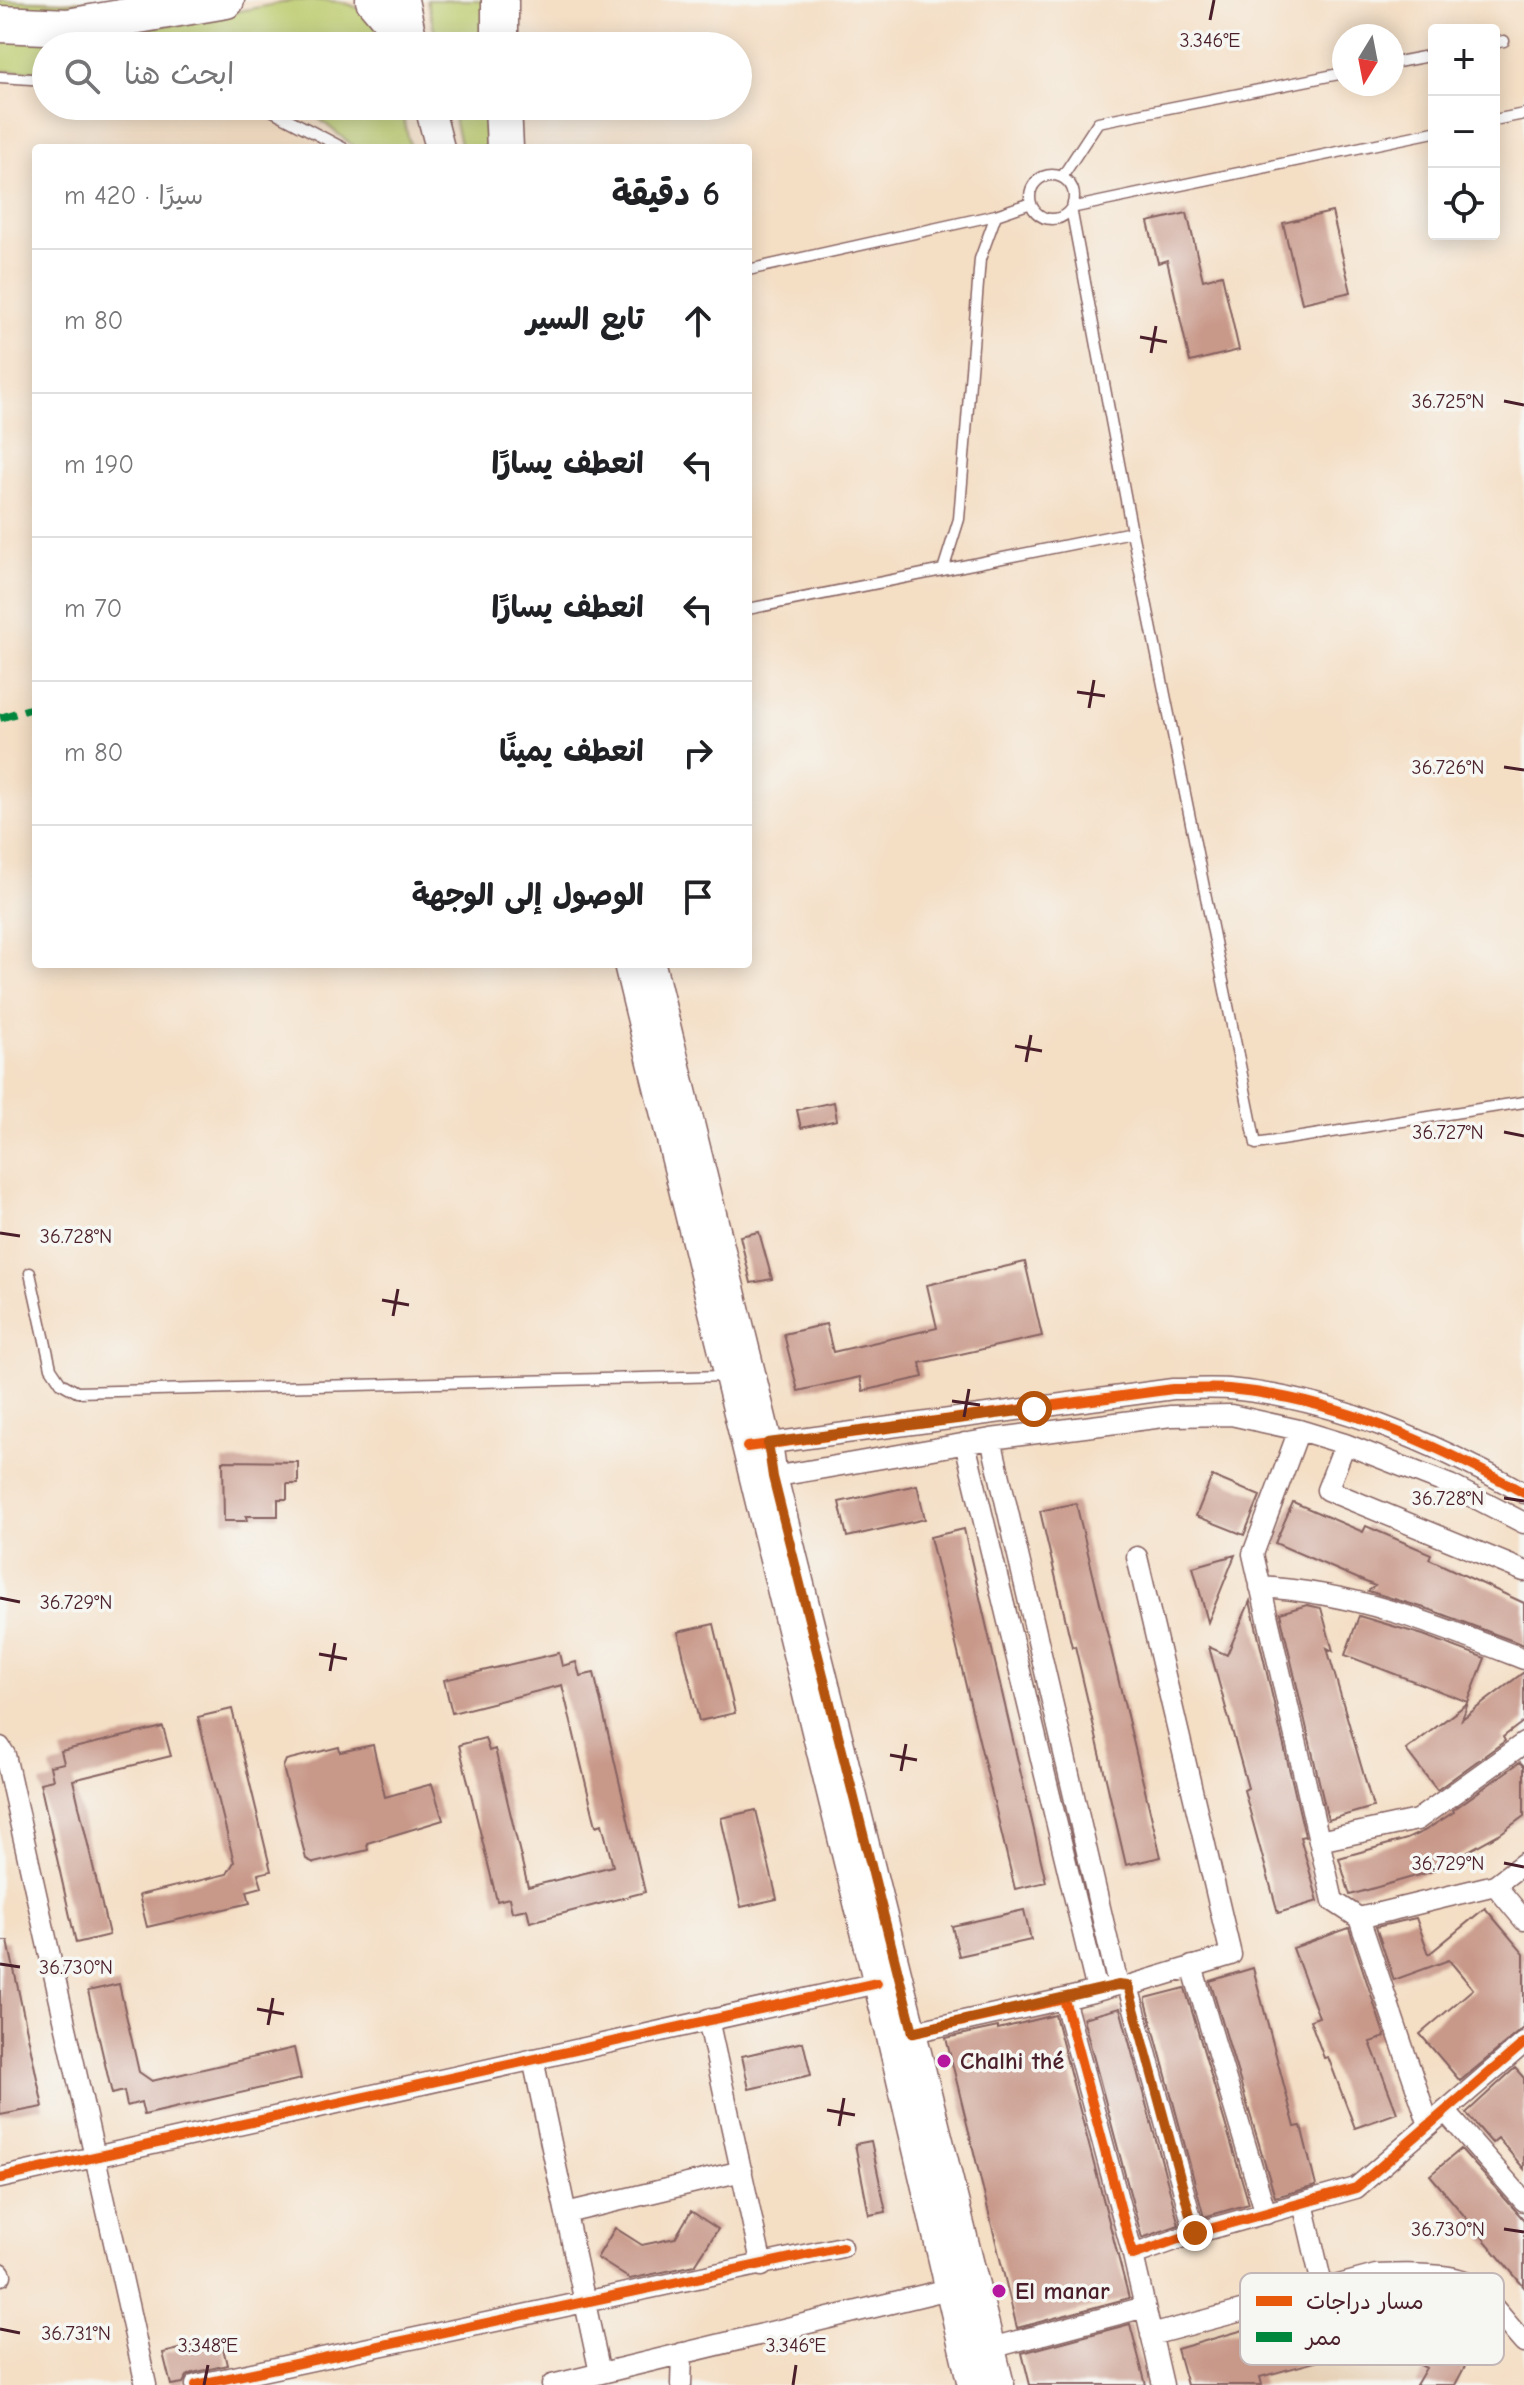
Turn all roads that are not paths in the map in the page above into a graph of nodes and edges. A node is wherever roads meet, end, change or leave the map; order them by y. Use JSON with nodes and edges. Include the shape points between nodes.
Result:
{"nodes":[{"id":1,"x":226,"y":0,"type":"edge"},
{"id":2,"x":500,"y":0,"type":"edge"},
{"id":3,"x":0,"y":24,"type":"edge"},
{"id":4,"x":500,"y":32,"type":"edge"},
{"id":5,"x":1428,"y":56,"type":"edge"},
{"id":6,"x":1404,"y":61,"type":"edge"},
{"id":7,"x":1332,"y":75,"type":"edge"},
{"id":8,"x":0,"y":77,"type":"edge"},
{"id":9,"x":32,"y":79,"type":"edge"},
{"id":10,"x":1524,"y":114,"type":"edge"},
{"id":11,"x":1500,"y":119,"type":"edge"},
{"id":12,"x":292,"y":120,"type":"edge"},
{"id":13,"x":419,"y":120,"type":"edge"},
{"id":14,"x":433,"y":120,"type":"edge"},
{"id":15,"x":504,"y":120,"type":"edge"},
{"id":16,"x":1428,"y":133,"type":"edge"},
{"id":17,"x":336,"y":144,"type":"edge"},
{"id":18,"x":425,"y":144,"type":"edge"},
{"id":19,"x":439,"y":144,"type":"edge"},
{"id":20,"x":505,"y":144,"type":"edge"},
{"id":21,"x":1062,"y":177,"type":"junction"},
{"id":22,"x":1031,"y":203,"type":"junction"},
{"id":23,"x":1071,"y":208,"type":"junction"},
{"id":24,"x":996,"y":215,"type":"junction"},
{"id":25,"x":752,"y":269,"type":"edge"},
{"id":26,"x":1132,"y":532,"type":"junction"},
{"id":27,"x":943,"y":570,"type":"junction"},
{"id":28,"x":752,"y":608,"type":"edge"},
{"id":29,"x":629,"y":968,"type":"edge"},
{"id":30,"x":652,"y":968,"type":"edge"},
{"id":31,"x":1524,"y":1102,"type":"edge"},
{"id":32,"x":30,"y":1273,"type":"dead end"},
{"id":33,"x":740,"y":1373,"type":"junction"},
{"id":34,"x":1299,"y":1430,"type":"junction"},
{"id":35,"x":991,"y":1439,"type":"junction"},
{"id":36,"x":965,"y":1443,"type":"junction"},
{"id":37,"x":1345,"y":1444,"type":"junction"},
{"id":38,"x":757,"y":1445,"type":"junction"},
{"id":39,"x":763,"y":1479,"type":"junction"},
{"id":40,"x":1524,"y":1493,"type":"edge"},
{"id":41,"x":1524,"y":1523,"type":"edge"},
{"id":42,"x":1137,"y":1557,"type":"dead end"},
{"id":43,"x":1524,"y":1571,"type":"edge"},
{"id":44,"x":1260,"y":1587,"type":"junction"},
{"id":45,"x":1524,"y":1659,"type":"edge"},
{"id":46,"x":1524,"y":1743,"type":"edge"},
{"id":47,"x":0,"y":1747,"type":"edge"},
{"id":48,"x":1319,"y":1841,"type":"junction"},
{"id":49,"x":1524,"y":1863,"type":"edge"},
{"id":50,"x":1495,"y":1885,"type":"junction"},
{"id":51,"x":1359,"y":1918,"type":"junction"},
{"id":52,"x":1524,"y":1920,"type":"edge"},
{"id":53,"x":1192,"y":1966,"type":"junction"},
{"id":54,"x":877,"y":1983,"type":"junction"},
{"id":55,"x":1123,"y":1986,"type":"junction"},
{"id":56,"x":1097,"y":1991,"type":"junction"},
{"id":57,"x":1064,"y":1999,"type":"junction"},
{"id":58,"x":708,"y":2019,"type":"junction"},
{"id":59,"x":913,"y":2032,"type":"junction"},
{"id":60,"x":1524,"y":2043,"type":"edge"},
{"id":61,"x":533,"y":2059,"type":"junction"},
{"id":62,"x":1445,"y":2111,"type":"junction"},
{"id":63,"x":1429,"y":2125,"type":"junction"},
{"id":64,"x":94,"y":2157,"type":"junction"},
{"id":65,"x":742,"y":2171,"type":"junction"},
{"id":66,"x":0,"y":2178,"type":"edge"},
{"id":67,"x":1524,"y":2201,"type":"edge"},
{"id":68,"x":1303,"y":2203,"type":"junction"},
{"id":69,"x":566,"y":2213,"type":"junction"},
{"id":70,"x":1266,"y":2214,"type":"junction"},
{"id":71,"x":1195,"y":2233,"type":"junction"},
{"id":72,"x":842,"y":2247,"type":"dead end"},
{"id":73,"x":1133,"y":2255,"type":"junction"},
{"id":74,"x":762,"y":2266,"type":"junction"},
{"id":75,"x":1319,"y":2273,"type":"edge"},
{"id":76,"x":949,"y":2289,"type":"junction"},
{"id":77,"x":585,"y":2302,"type":"junction"},
{"id":78,"x":1145,"y":2307,"type":"junction"},
{"id":79,"x":1240,"y":2311,"type":"edge"},
{"id":80,"x":1504,"y":2321,"type":"edge"},
{"id":81,"x":1151,"y":2335,"type":"junction"},
{"id":82,"x":1524,"y":2343,"type":"edge"},
{"id":83,"x":991,"y":2348,"type":"junction"},
{"id":84,"x":682,"y":2353,"type":"junction"},
{"id":85,"x":600,"y":2373,"type":"junction"},
{"id":86,"x":146,"y":2385,"type":"edge"},
{"id":87,"x":196,"y":2385,"type":"edge"},
{"id":88,"x":552,"y":2385,"type":"edge"},
{"id":89,"x":681,"y":2385,"type":"edge"},
{"id":90,"x":972,"y":2385,"type":"edge"},
{"id":91,"x":1000,"y":2385,"type":"edge"},
{"id":92,"x":1163,"y":2385,"type":"edge"}],
"edges":[{"from":1,"to":3,"type":"highway","via":[[68,27]]},
{"from":2,"to":4,"type":"highway"},
{"from":5,"to":6,"type":"lane"},
{"from":7,"to":21,"type":"lane","via":[[1098,122]]},
{"from":8,"to":9,"type":"lane"},
{"from":10,"to":11,"type":"lane"},
{"from":12,"to":17,"type":"lane"},
{"from":13,"to":18,"type":"main road"},
{"from":14,"to":19,"type":"main road"},
{"from":15,"to":20,"type":"highway"},
{"from":16,"to":23,"type":"lane"},
{"from":21,"to":22,"type":"lane","via":[[1041,178],[1031,189]]},
{"from":21,"to":23,"type":"lane","via":[[1072,187]]},
{"from":22,"to":23,"type":"lane","via":[[1039,215],[1053,219]]},
{"from":22,"to":24,"type":"lane"},
{"from":23,"to":26,"type":"lane"},
{"from":24,"to":25,"type":"lane"},
{"from":24,"to":27,"type":"lane","via":[[980,259],[959,519]]},
{"from":26,"to":27,"type":"lane"},
{"from":26,"to":31,"type":"lane","via":[[1256,1144]]},
{"from":27,"to":28,"type":"lane"},
{"from":29,"to":33,"type":"main road"},
{"from":30,"to":33,"type":"main road"},
{"from":32,"to":33,"type":"lane","via":[[51,1368],[61,1383],[77,1392]]},
{"from":33,"to":38,"type":"main road"},
{"from":34,"to":35,"type":"street","via":[[1231,1415],[1171,1416]]},
{"from":34,"to":37,"type":"street"},
{"from":34,"to":44,"type":"street","via":[[1253,1554]]},
{"from":35,"to":36,"type":"street"},
{"from":35,"to":55,"type":"street"},
{"from":36,"to":39,"type":"street"},
{"from":36,"to":56,"type":"street"},
{"from":37,"to":41,"type":"street","via":[[1450,1485]]},
{"from":37,"to":43,"type":"street","via":[[1327,1490]]},
{"from":38,"to":39,"type":"main road"},
{"from":38,"to":40,"type":"street","via":[[1173,1389],[1228,1389],[1346,1414],[1408,1435]]},
{"from":39,"to":54,"type":"main road"},
{"from":39,"to":59,"type":"main road"},
{"from":42,"to":53,"type":"street","via":[[1231,1955]]},
{"from":44,"to":45,"type":"street","via":[[1354,1599]]},
{"from":44,"to":48,"type":"street"},
{"from":46,"to":48,"type":"street","via":[[1417,1820]]},
{"from":47,"to":64,"type":"street"},
{"from":48,"to":51,"type":"street","via":[[1333,1901]]},
{"from":49,"to":50,"type":"street"},
{"from":50,"to":51,"type":"street"},
{"from":50,"to":52,"type":"street"},
{"from":51,"to":63,"type":"street"},
{"from":53,"to":55,"type":"street"},
{"from":53,"to":70,"type":"street"},
{"from":54,"to":58,"type":"street"},
{"from":54,"to":76,"type":"main road"},
{"from":55,"to":56,"type":"street"},
{"from":55,"to":71,"type":"street"},
{"from":56,"to":57,"type":"street"},
{"from":57,"to":59,"type":"street"},
{"from":57,"to":73,"type":"street"},
{"from":58,"to":61,"type":"street"},
{"from":58,"to":65,"type":"street"},
{"from":59,"to":83,"type":"main road"},
{"from":60,"to":62,"type":"street"},
{"from":61,"to":64,"type":"street"},
{"from":61,"to":69,"type":"street"},
{"from":62,"to":63,"type":"street"},
{"from":62,"to":67,"type":"street"},
{"from":63,"to":68,"type":"street","via":[[1356,2188]]},
{"from":64,"to":66,"type":"street"},
{"from":64,"to":86,"type":"street"},
{"from":65,"to":69,"type":"street"},
{"from":65,"to":74,"type":"street"},
{"from":68,"to":70,"type":"street"},
{"from":68,"to":75,"type":"street"},
{"from":69,"to":77,"type":"street"},
{"from":70,"to":71,"type":"street"},
{"from":71,"to":73,"type":"street"},
{"from":72,"to":74,"type":"street"},
{"from":73,"to":78,"type":"street"},
{"from":74,"to":77,"type":"street"},
{"from":76,"to":84,"type":"street"},
{"from":76,"to":90,"type":"main road"},
{"from":77,"to":85,"type":"street"},
{"from":77,"to":87,"type":"street"},
{"from":78,"to":81,"type":"street"},
{"from":78,"to":83,"type":"street"},
{"from":79,"to":81,"type":"street"},
{"from":80,"to":82,"type":"street"},
{"from":81,"to":92,"type":"street"},
{"from":83,"to":91,"type":"main road"},
{"from":84,"to":85,"type":"street"},
{"from":84,"to":89,"type":"street"},
{"from":85,"to":88,"type":"street"}]}
